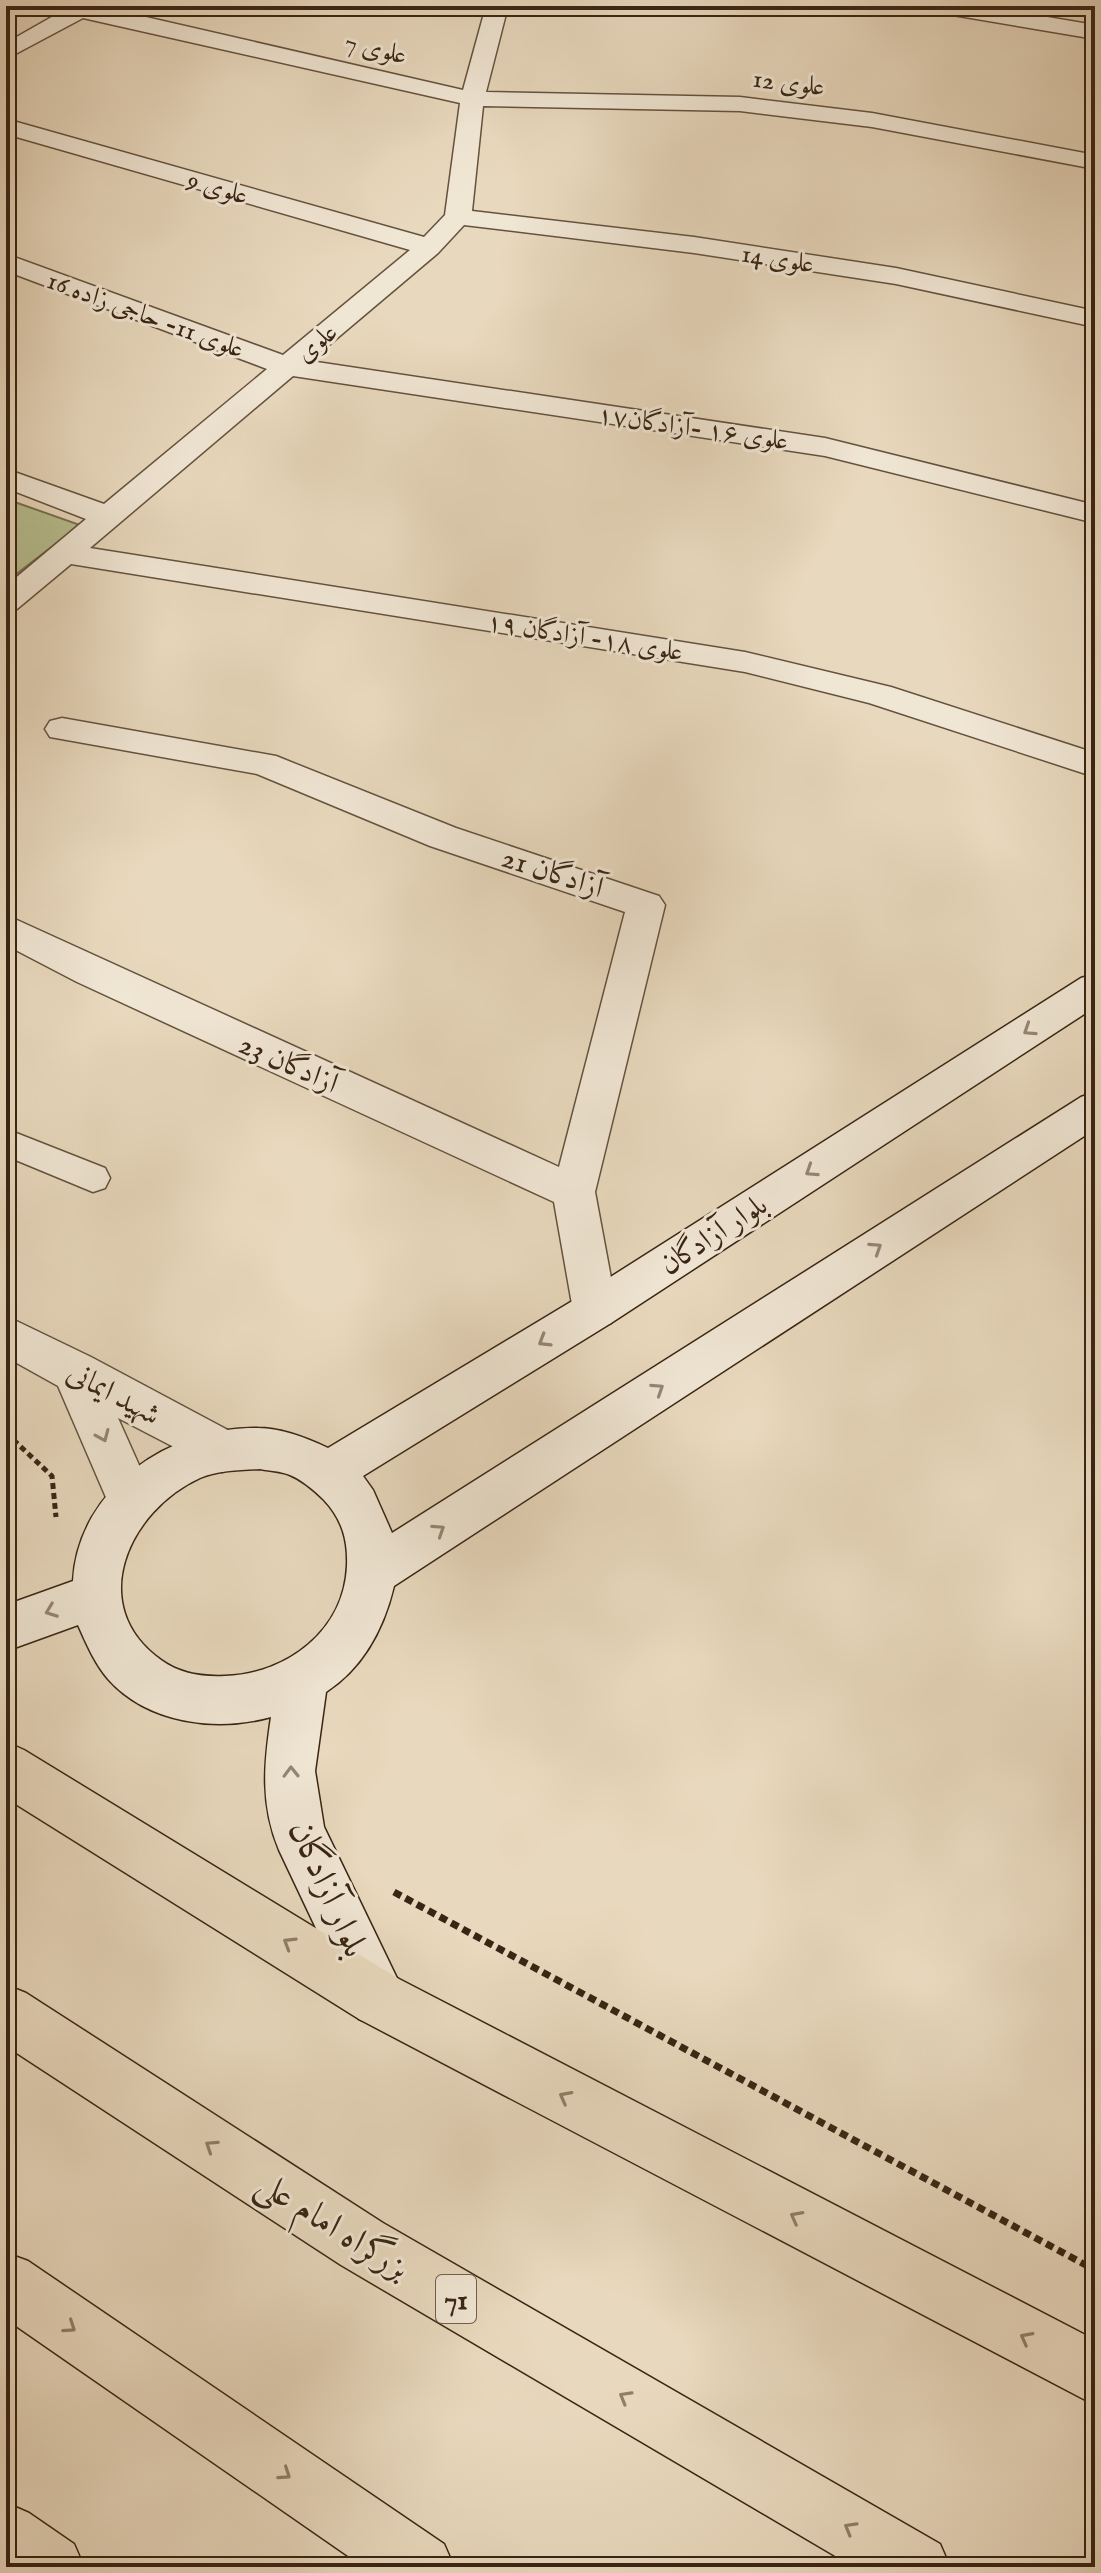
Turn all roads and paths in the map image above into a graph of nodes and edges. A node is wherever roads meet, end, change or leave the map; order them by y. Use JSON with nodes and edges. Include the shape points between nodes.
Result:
{"nodes":[{"id":1,"x":497,"y":6,"type":"edge"},
{"id":2,"x":941,"y":6,"type":"edge"},
{"id":3,"x":83,"y":8,"type":"edge"},
{"id":4,"x":1095,"y":32,"type":"edge"},
{"id":5,"x":6,"y":52,"type":"edge"},
{"id":6,"x":472,"y":99,"type":"junction"},
{"id":7,"x":6,"y":126,"type":"edge"},
{"id":8,"x":1095,"y":162,"type":"edge"},
{"id":9,"x":458,"y":217,"type":"junction"},
{"id":10,"x":429,"y":247,"type":"junction"},
{"id":11,"x":6,"y":262,"type":"edge"},
{"id":12,"x":1095,"y":319,"type":"edge"},
{"id":13,"x":286,"y":366,"type":"junction"},
{"id":14,"x":6,"y":478,"type":"edge"},
{"id":15,"x":1095,"y":514,"type":"edge"},
{"id":16,"x":108,"y":516,"type":"junction"},
{"id":17,"x":64,"y":553,"type":"junction"},
{"id":18,"x":6,"y":602,"type":"edge"},
{"id":19,"x":62,"y":729,"type":"dead end"},
{"id":20,"x":1095,"y":765,"type":"edge"},
{"id":21,"x":6,"y":929,"type":"edge"},
{"id":22,"x":1095,"y":988,"type":"edge"},
{"id":23,"x":1095,"y":1108,"type":"edge"},
{"id":24,"x":6,"y":1142,"type":"edge"},
{"id":25,"x":93,"y":1178,"type":"dead end"},
{"id":26,"x":574,"y":1192,"type":"junction"},
{"id":27,"x":595,"y":1310,"type":"junction"},
{"id":28,"x":6,"y":1335,"type":"edge"},
{"id":29,"x":75,"y":1371,"type":"junction"},
{"id":30,"x":6,"y":1433,"type":"edge"},
{"id":31,"x":222,"y":1451,"type":"junction"},
{"id":32,"x":328,"y":1473,"type":"junction"},
{"id":33,"x":131,"y":1501,"type":"junction"},
{"id":34,"x":57,"y":1522,"type":"dead end"},
{"id":35,"x":373,"y":1572,"type":"junction"},
{"id":36,"x":96,"y":1595,"type":"junction"},
{"id":37,"x":6,"y":1628,"type":"edge"},
{"id":38,"x":302,"y":1680,"type":"junction"},
{"id":39,"x":6,"y":1768,"type":"edge"},
{"id":40,"x":393,"y":1892,"type":"dead end"},
{"id":41,"x":379,"y":1999,"type":"junction"},
{"id":42,"x":6,"y":2013,"type":"edge"},
{"id":43,"x":1095,"y":2270,"type":"edge"},
{"id":44,"x":6,"y":2283,"type":"edge"},
{"id":45,"x":1095,"y":2374,"type":"edge"},
{"id":46,"x":6,"y":2536,"type":"edge"},
{"id":47,"x":51,"y":2567,"type":"edge"},
{"id":48,"x":421,"y":2567,"type":"edge"},
{"id":49,"x":917,"y":2567,"type":"edge"}],
"edges":[{"from":1,"to":6,"type":"street"},
{"from":2,"to":4,"type":"street"},
{"from":3,"to":5,"type":"street"},
{"from":3,"to":6,"type":"street","name":"علوی 7"},
{"from":6,"to":8,"type":"street","name":"علوی 12","via":[[740,104],[872,120]]},
{"from":6,"to":9,"type":"street"},
{"from":7,"to":10,"type":"street","name":"علوی 9"},
{"from":9,"to":10,"type":"street","name":"علوی"},
{"from":9,"to":12,"type":"street","name":"علوی 14","via":[[896,276]]},
{"from":10,"to":13,"type":"street","name":"علوی"},
{"from":11,"to":13,"type":"street","name":"علوی 11- حاجی زاده 16"},
{"from":13,"to":15,"type":"street","name":"علوی ۱۶ -آزادگان۱۷","via":[[825,447]]},
{"from":13,"to":16,"type":"street","name":"علوی"},
{"from":14,"to":16,"type":"street"},
{"from":16,"to":17,"type":"street","name":"علوی"},
{"from":17,"to":18,"type":"street","name":"علوی"},
{"from":17,"to":20,"type":"street","name":"علوی ۱٨- آزادگان ۱۹","via":[[745,662],[879,695]]},
{"from":19,"to":26,"type":"street","name":"آزادگان 21","via":[[264,764],[443,837],[646,905]]},
{"from":21,"to":26,"type":"street","name":"آزادگان 23"},
{"from":22,"to":27,"type":"street","name":"بلوار آزادگان","one_way":true},
{"from":35,"to":23,"type":"street","one_way":true},
{"from":24,"to":25,"type":"lane"},
{"from":26,"to":27,"type":"street","name":"آزادگان 21"},
{"from":27,"to":32,"type":"street","name":"بلوار آزادگان","one_way":true},
{"from":28,"to":29,"type":"street","name":"شهید ایمانی"},
{"from":29,"to":31,"type":"street","name":"شهید ایمانی"},
{"from":29,"to":33,"type":"street","one_way":true},
{"from":30,"to":34,"type":"path","via":[[52,1476]]},
{"from":31,"to":32,"type":"street","via":[[260,1448],[296,1456]]},
{"from":31,"to":33,"type":"street","via":[[188,1460]]},
{"from":32,"to":35,"type":"street","via":[[363,1516]]},
{"from":33,"to":36,"type":"street","via":[[111,1528],[98,1560]]},
{"from":35,"to":38,"type":"street","via":[[362,1612],[338,1650]]},
{"from":36,"to":37,"type":"street","one_way":true},
{"from":36,"to":38,"type":"street","via":[[104,1634],[129,1668],[165,1692],[210,1702],[256,1698]]},
{"from":41,"to":38,"type":"street","name":"بلوار آزادگان","one_way":true,"via":[[298,1831],[289,1771]]},
{"from":41,"to":39,"type":"highway","one_way":true},
{"from":40,"to":43,"type":"path"},
{"from":45,"to":41,"type":"highway","one_way":true},
{"from":49,"to":42,"type":"highway","name":"بزرگراه امام علی","number":"71","one_way":true,"via":[[362,2244]]},
{"from":44,"to":48,"type":"highway","one_way":true},
{"from":46,"to":47,"type":"highway"}]}
